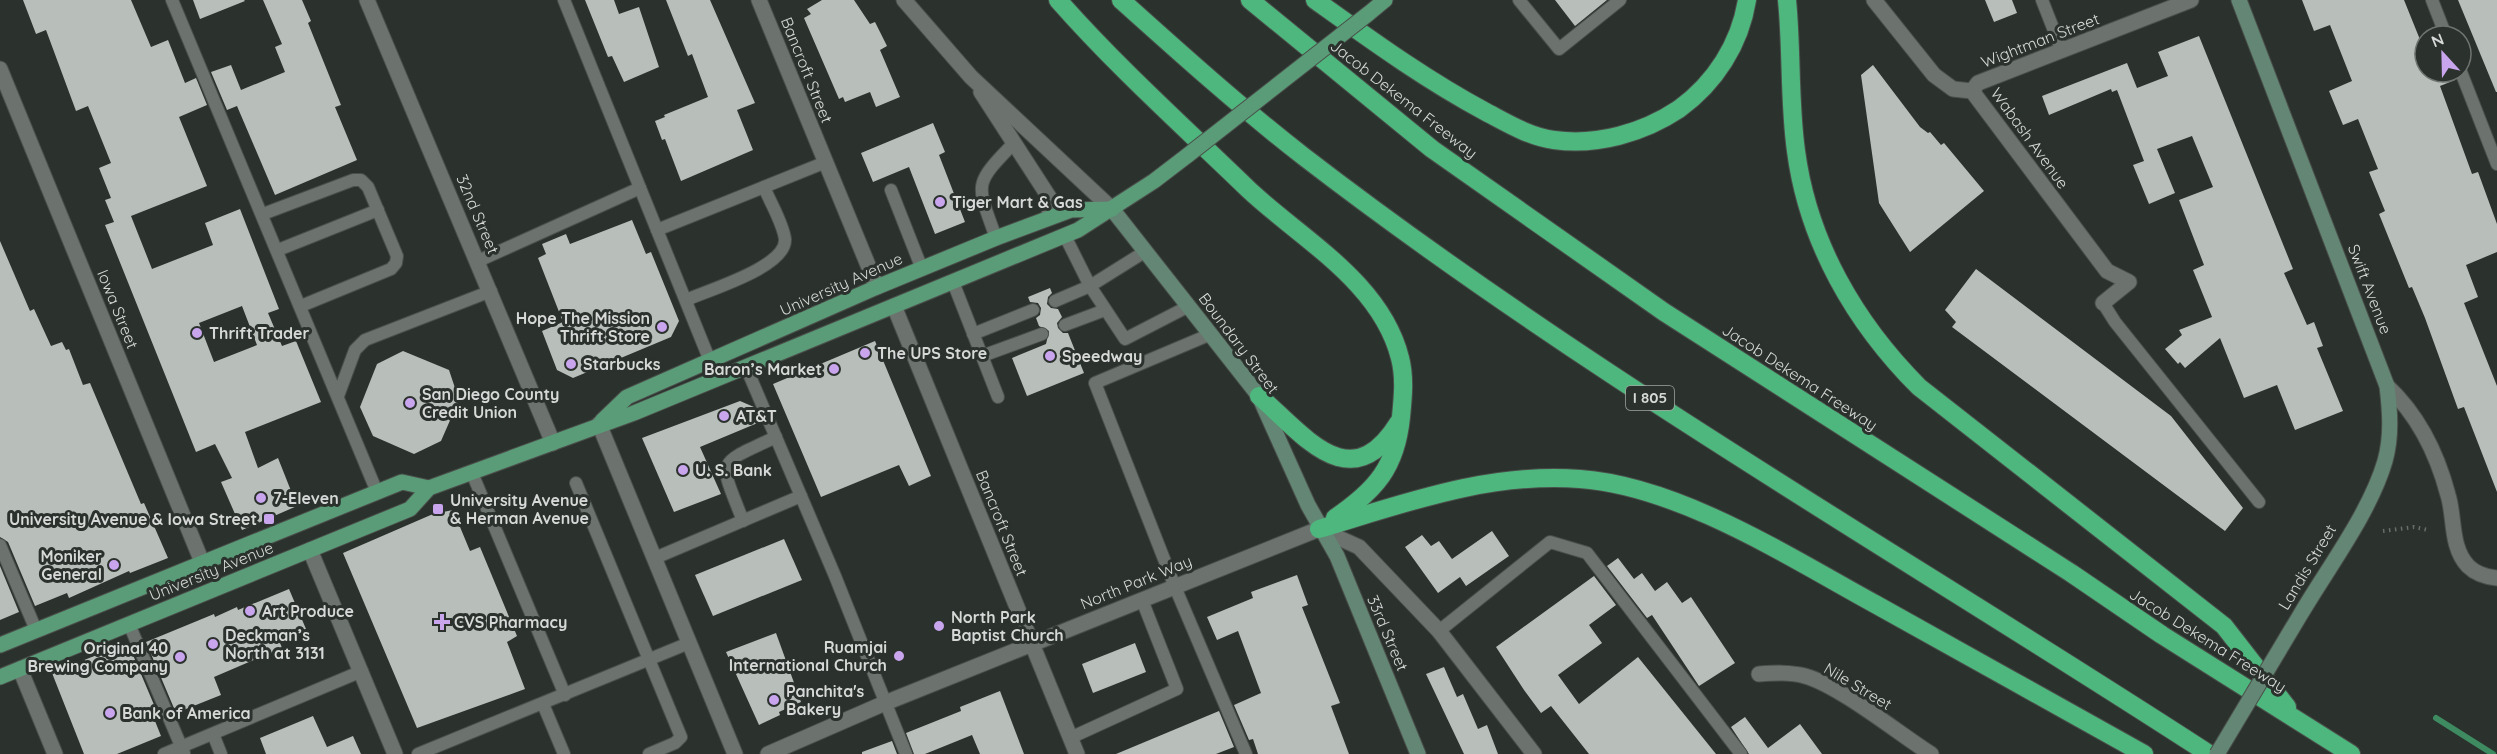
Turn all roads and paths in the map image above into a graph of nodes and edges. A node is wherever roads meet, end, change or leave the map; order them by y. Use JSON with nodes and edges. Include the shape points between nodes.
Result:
{"nodes":[{"id":1,"x":172,"y":0,"type":"edge"},
{"id":2,"x":367,"y":0,"type":"edge"},
{"id":3,"x":564,"y":0,"type":"edge"},
{"id":4,"x":759,"y":0,"type":"edge"},
{"id":5,"x":904,"y":0,"type":"edge"},
{"id":6,"x":1058,"y":0,"type":"edge"},
{"id":7,"x":1121,"y":0,"type":"edge"},
{"id":8,"x":1250,"y":0,"type":"edge"},
{"id":9,"x":1315,"y":0,"type":"edge"},
{"id":10,"x":1385,"y":0,"type":"edge"},
{"id":11,"x":1519,"y":0,"type":"edge"},
{"id":12,"x":1620,"y":0,"type":"edge"},
{"id":13,"x":1748,"y":0,"type":"edge"},
{"id":14,"x":1787,"y":0,"type":"edge"},
{"id":15,"x":1874,"y":0,"type":"edge"},
{"id":16,"x":2042,"y":0,"type":"edge"},
{"id":17,"x":2190,"y":0,"type":"edge"},
{"id":18,"x":2239,"y":0,"type":"edge"},
{"id":19,"x":2432,"y":0,"type":"edge"},
{"id":20,"x":2441,"y":24,"type":"edge"},
{"id":21,"x":2061,"y":51,"type":"junction"},
{"id":22,"x":0,"y":69,"type":"edge"},
{"id":23,"x":971,"y":76,"type":"junction"},
{"id":24,"x":2466,"y":84,"type":"edge"},
{"id":25,"x":1972,"y":90,"type":"junction"},
{"id":26,"x":1013,"y":144,"type":"junction"},
{"id":27,"x":826,"y":162,"type":"junction"},
{"id":28,"x":2497,"y":164,"type":"edge"},
{"id":29,"x":764,"y":187,"type":"junction"},
{"id":30,"x":640,"y":188,"type":"junction"},
{"id":31,"x":891,"y":190,"type":"dead end"},
{"id":32,"x":1112,"y":208,"type":"junction"},
{"id":33,"x":378,"y":210,"type":"junction"},
{"id":34,"x":263,"y":214,"type":"junction"},
{"id":35,"x":1048,"y":218,"type":"junction"},
{"id":36,"x":657,"y":230,"type":"junction"},
{"id":37,"x":1065,"y":236,"type":"junction"},
{"id":38,"x":996,"y":238,"type":"junction"},
{"id":39,"x":278,"y":250,"type":"junction"},
{"id":40,"x":1146,"y":251,"type":"junction"},
{"id":41,"x":478,"y":261,"type":"junction"},
{"id":42,"x":922,"y":269,"type":"junction"},
{"id":43,"x":953,"y":282,"type":"junction"},
{"id":44,"x":877,"y":286,"type":"junction"},
{"id":45,"x":1090,"y":286,"type":"junction"},
{"id":46,"x":491,"y":291,"type":"junction"},
{"id":47,"x":686,"y":300,"type":"junction"},
{"id":48,"x":1055,"y":301,"type":"dead end"},
{"id":49,"x":2103,"y":303,"type":"joint"},
{"id":50,"x":301,"y":306,"type":"junction"},
{"id":51,"x":894,"y":306,"type":"junction"},
{"id":52,"x":1189,"y":306,"type":"junction"},
{"id":53,"x":1033,"y":310,"type":"dead end"},
{"id":54,"x":1105,"y":310,"type":"junction"},
{"id":55,"x":1065,"y":325,"type":"dead end"},
{"id":56,"x":974,"y":334,"type":"junction"},
{"id":57,"x":1042,"y":334,"type":"dead end"},
{"id":58,"x":1211,"y":334,"type":"junction"},
{"id":59,"x":982,"y":356,"type":"junction"},
{"id":60,"x":710,"y":361,"type":"junction"},
{"id":61,"x":746,"y":367,"type":"junction"},
{"id":62,"x":2387,"y":387,"type":"junction"},
{"id":63,"x":338,"y":396,"type":"junction"},
{"id":64,"x":1259,"y":396,"type":"junction"},
{"id":65,"x":998,"y":397,"type":"dead end"},
{"id":66,"x":1401,"y":418,"type":"junction"},
{"id":67,"x":599,"y":424,"type":"junction"},
{"id":68,"x":776,"y":437,"type":"junction"},
{"id":69,"x":553,"y":443,"type":"junction"},
{"id":70,"x":472,"y":473,"type":"junction"},
{"id":71,"x":576,"y":483,"type":"dead end"},
{"id":72,"x":429,"y":488,"type":"junction"},
{"id":73,"x":377,"y":492,"type":"junction"},
{"id":74,"x":801,"y":496,"type":"junction"},
{"id":75,"x":2259,"y":502,"type":"dead end"},
{"id":76,"x":743,"y":521,"type":"junction"},
{"id":77,"x":1319,"y":529,"type":"junction"},
{"id":78,"x":2428,"y":530,"type":"dead end"},
{"id":79,"x":2383,"y":531,"type":"dead end"},
{"id":80,"x":0,"y":545,"type":"edge"},
{"id":81,"x":310,"y":550,"type":"junction"},
{"id":82,"x":655,"y":558,"type":"junction"},
{"id":83,"x":202,"y":562,"type":"junction"},
{"id":84,"x":2490,"y":577,"type":"edge"},
{"id":85,"x":1175,"y":586,"type":"junction"},
{"id":86,"x":1142,"y":600,"type":"junction"},
{"id":87,"x":129,"y":624,"type":"junction"},
{"id":88,"x":36,"y":630,"type":"junction"},
{"id":89,"x":1439,"y":631,"type":"junction"},
{"id":90,"x":689,"y":643,"type":"junction"},
{"id":91,"x":1032,"y":644,"type":"junction"},
{"id":92,"x":0,"y":645,"type":"edge"},
{"id":93,"x":651,"y":659,"type":"junction"},
{"id":94,"x":20,"y":669,"type":"junction"},
{"id":95,"x":362,"y":671,"type":"junction"},
{"id":96,"x":1759,"y":674,"type":"dead end"},
{"id":97,"x":0,"y":677,"type":"edge"},
{"id":98,"x":566,"y":695,"type":"junction"},
{"id":99,"x":885,"y":703,"type":"junction"},
{"id":100,"x":543,"y":704,"type":"junction"},
{"id":101,"x":2295,"y":718,"type":"junction"},
{"id":102,"x":213,"y":734,"type":"junction"},
{"id":103,"x":1070,"y":738,"type":"junction"},
{"id":104,"x":183,"y":751,"type":"edge"},
{"id":105,"x":55,"y":754,"type":"edge"},
{"id":106,"x":164,"y":754,"type":"edge"},
{"id":107,"x":221,"y":754,"type":"edge"},
{"id":108,"x":395,"y":754,"type":"edge"},
{"id":109,"x":418,"y":754,"type":"edge"},
{"id":110,"x":564,"y":754,"type":"edge"},
{"id":111,"x":650,"y":754,"type":"edge"},
{"id":112,"x":735,"y":754,"type":"edge"},
{"id":113,"x":768,"y":754,"type":"edge"},
{"id":114,"x":906,"y":754,"type":"edge"},
{"id":115,"x":1077,"y":754,"type":"edge"},
{"id":116,"x":1246,"y":754,"type":"edge"},
{"id":117,"x":1418,"y":754,"type":"edge"},
{"id":118,"x":1534,"y":754,"type":"edge"},
{"id":119,"x":1741,"y":754,"type":"edge"},
{"id":120,"x":1931,"y":754,"type":"edge"},
{"id":121,"x":2144,"y":754,"type":"edge"},
{"id":122,"x":2209,"y":754,"type":"edge"},
{"id":123,"x":2217,"y":754,"type":"edge"},
{"id":124,"x":2352,"y":754,"type":"edge"}],
"edges":[{"from":1,"to":34,"type":"lane"},
{"from":2,"to":41,"type":"street","name":"32nd Street"},
{"from":3,"to":30,"type":"lane"},
{"from":4,"to":27,"type":"street","name":"Bancroft Street"},
{"from":5,"to":23,"type":"street","name":"Boundary Street"},
{"from":6,"to":66,"type":"highway","via":[[1167,112],[1370,298],[1389,326],[1401,358]]},
{"from":7,"to":122,"type":"highway","number":"I 805","via":[[1304,156],[1508,304],[1845,525]]},
{"from":8,"to":101,"type":"highway","name":"Jacob Dekema Freeway","via":[[1432,149],[1664,312]]},
{"from":9,"to":13,"type":"highway","via":[[1453,95],[1514,127],[1552,140],[1591,141],[1661,121],[1693,99],[1732,48]]},
{"from":10,"to":32,"type":"main road","name":"University Avenue","bridge":true,"via":[[1154,181]]},
{"from":11,"to":12,"type":"lane","via":[[1559,49]]},
{"from":14,"to":101,"type":"highway","via":[[1799,173],[1820,240],[1852,304],[1898,366],[1919,387],[2223,626]]},
{"from":15,"to":25,"type":"street","name":"Wabash Avenue","via":[[1934,75],[1953,88]]},
{"from":16,"to":21,"type":"lane"},
{"from":17,"to":21,"type":"street","name":"Wightman Street"},
{"from":18,"to":62,"type":"main road","name":"Swift Avenue"},
{"from":19,"to":20,"type":"lane"},
{"from":21,"to":25,"type":"street","name":"Wightman Street","via":[[1978,83]]},
{"from":22,"to":83,"type":"street","name":"Iowa Street"},
{"from":23,"to":26,"type":"street"},
{"from":23,"to":32,"type":"street","name":"Boundary Street"},
{"from":24,"to":28,"type":"lane"},
{"from":25,"to":49,"type":"street","name":"Wabash Avenue","via":[[2107,271],[2129,282]]},
{"from":26,"to":35,"type":"street","via":[[1049,197]]},
{"from":26,"to":38,"type":"lane","via":[[986,172],[980,187]]},
{"from":27,"to":29,"type":"lane"},
{"from":27,"to":44,"type":"street","name":"Bancroft Street"},
{"from":29,"to":36,"type":"lane"},
{"from":29,"to":47,"type":"lane","via":[[785,239],[783,252],[768,265]]},
{"from":30,"to":36,"type":"lane"},
{"from":30,"to":41,"type":"lane"},
{"from":31,"to":42,"type":"lane"},
{"from":32,"to":35,"type":"main road","name":"University Avenue","via":[[1071,210]]},
{"from":32,"to":37,"type":"main road","name":"University Avenue"},
{"from":32,"to":40,"type":"main road","name":"Boundary Street"},
{"from":33,"to":34,"type":"lane","via":[[368,187],[361,180],[353,180]]},
{"from":33,"to":39,"type":"lane"},
{"from":33,"to":50,"type":"lane","via":[[397,256],[396,263],[391,269]]},
{"from":34,"to":39,"type":"lane"},
{"from":35,"to":38,"type":"main road","name":"University Avenue"},
{"from":36,"to":47,"type":"lane"},
{"from":37,"to":43,"type":"main road","name":"University Avenue"},
{"from":37,"to":45,"type":"lane"},
{"from":38,"to":42,"type":"main road","name":"University Avenue"},
{"from":39,"to":50,"type":"lane"},
{"from":40,"to":45,"type":"lane"},
{"from":40,"to":52,"type":"main road","name":"Boundary Street"},
{"from":41,"to":46,"type":"street","name":"32nd Street"},
{"from":42,"to":44,"type":"main road","name":"University Avenue"},
{"from":43,"to":51,"type":"main road","name":"University Avenue"},
{"from":43,"to":56,"type":"lane"},
{"from":44,"to":60,"type":"main road","name":"University Avenue"},
{"from":45,"to":48,"type":"lane"},
{"from":45,"to":54,"type":"lane"},
{"from":46,"to":63,"type":"lane","via":[[365,340],[355,350]]},
{"from":46,"to":69,"type":"street","name":"32nd Street"},
{"from":47,"to":60,"type":"lane"},
{"from":49,"to":75,"type":"lane"},
{"from":50,"to":63,"type":"lane"},
{"from":51,"to":61,"type":"main road","name":"University Avenue"},
{"from":51,"to":91,"type":"street","name":"Bancroft Street"},
{"from":52,"to":54,"type":"lane","via":[[1125,339]]},
{"from":52,"to":58,"type":"main road","name":"Boundary Street"},
{"from":53,"to":56,"type":"lane"},
{"from":54,"to":55,"type":"lane"},
{"from":56,"to":59,"type":"lane"},
{"from":57,"to":59,"type":"lane"},
{"from":58,"to":64,"type":"main road","name":"Boundary Street"},
{"from":58,"to":85,"type":"lane","via":[[1095,383]]},
{"from":59,"to":65,"type":"lane"},
{"from":60,"to":67,"type":"main road","name":"University Avenue","via":[[624,399]]},
{"from":61,"to":67,"type":"main road","name":"University Avenue"},
{"from":61,"to":68,"type":"lane"},
{"from":62,"to":84,"type":"street","name":"Swift Avenue","via":[[2408,406],[2420,424],[2448,494],[2457,547],[2467,565]]},
{"from":62,"to":123,"type":"main road","name":"Landis Street","bridge":true,"via":[[2390,419],[2385,461],[2367,503]]},
{"from":63,"to":73,"type":"lane"},
{"from":64,"to":66,"type":"highway","via":[[1324,453],[1347,460],[1382,447]]},
{"from":64,"to":77,"type":"main road","name":"Boundary Street"},
{"from":66,"to":77,"type":"highway","via":[[1399,443],[1391,463],[1362,499]]},
{"from":67,"to":69,"type":"main road","name":"University Avenue"},
{"from":67,"to":82,"type":"street"},
{"from":68,"to":74,"type":"lane"},
{"from":68,"to":76,"type":"lane","via":[[730,458],[725,467]]},
{"from":69,"to":70,"type":"main road","name":"University Avenue"},
{"from":70,"to":72,"type":"main road","name":"University Avenue"},
{"from":70,"to":98,"type":"lane"},
{"from":71,"to":93,"type":"lane"},
{"from":72,"to":73,"type":"main road","name":"University Avenue","via":[[402,482]]},
{"from":72,"to":81,"type":"main road","name":"University Avenue","via":[[410,509]]},
{"from":73,"to":83,"type":"main road","name":"University Avenue"},
{"from":74,"to":76,"type":"lane"},
{"from":74,"to":99,"type":"lane"},
{"from":76,"to":82,"type":"lane"},
{"from":77,"to":85,"type":"street","name":"North Park Way"},
{"from":77,"to":89,"type":"street","via":[[1359,547]]},
{"from":77,"to":117,"type":"main road","name":"33rd Street","via":[[1337,556]]},
{"from":77,"to":121,"type":"highway","via":[[1440,492],[1496,481],[1538,477],[1583,479],[1637,489],[1692,508],[1796,560]]},
{"from":78,"to":79,"type":"path","via":[[2414,527]]},
{"from":80,"to":88,"type":"lane"},
{"from":81,"to":87,"type":"main road","name":"University Avenue"},
{"from":81,"to":95,"type":"street"},
{"from":82,"to":90,"type":"street"},
{"from":83,"to":88,"type":"main road","name":"University Avenue"},
{"from":85,"to":86,"type":"street","name":"North Park Way"},
{"from":85,"to":116,"type":"lane"},
{"from":86,"to":91,"type":"street","name":"North Park Way"},
{"from":86,"to":103,"type":"lane","via":[[1177,689]]},
{"from":87,"to":94,"type":"main road","name":"University Avenue"},
{"from":87,"to":104,"type":"lane"},
{"from":88,"to":92,"type":"main road","name":"University Avenue"},
{"from":89,"to":118,"type":"street"},
{"from":89,"to":119,"type":"lane","via":[[1550,542],[1587,553]]},
{"from":90,"to":93,"type":"lane"},
{"from":90,"to":112,"type":"street"},
{"from":91,"to":99,"type":"street","name":"North Park Way"},
{"from":91,"to":103,"type":"street","name":"Bancroft Street"},
{"from":93,"to":98,"type":"lane"},
{"from":93,"to":111,"type":"lane","via":[[681,737]]},
{"from":94,"to":97,"type":"main road","name":"University Avenue"},
{"from":94,"to":105,"type":"street"},
{"from":95,"to":102,"type":"lane"},
{"from":95,"to":108,"type":"street"},
{"from":96,"to":120,"type":"street","name":"Nile Street","via":[[1806,676],[1830,687]]},
{"from":98,"to":100,"type":"lane"},
{"from":99,"to":113,"type":"street","name":"North Park Way"},
{"from":99,"to":114,"type":"lane"},
{"from":100,"to":109,"type":"lane"},
{"from":100,"to":110,"type":"lane"},
{"from":101,"to":124,"type":"highway","name":"Jacob Dekema Freeway"},
{"from":102,"to":104,"type":"lane"},
{"from":102,"to":107,"type":"lane"},
{"from":103,"to":115,"type":"street","name":"Bancroft Street"},
{"from":104,"to":106,"type":"lane"}]}
